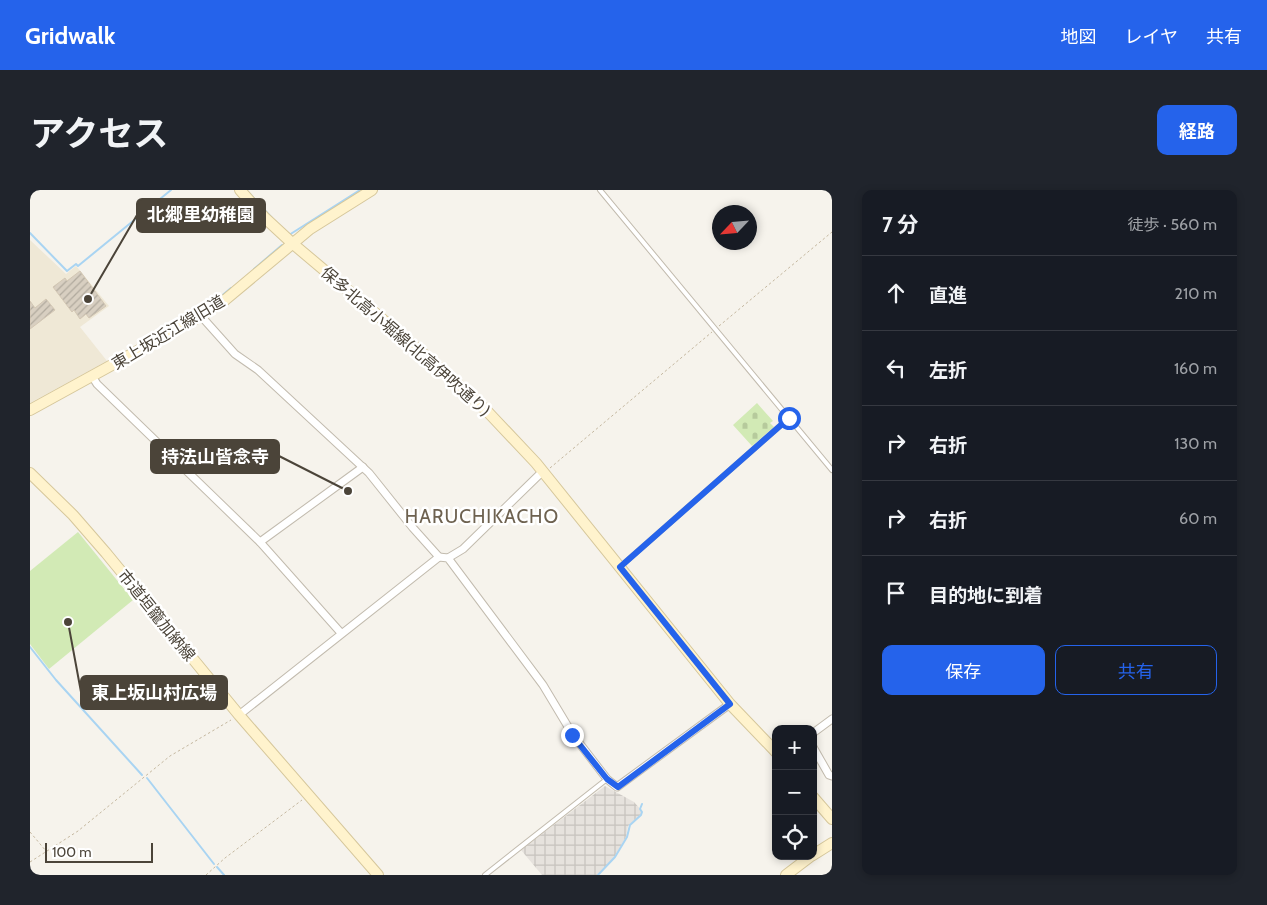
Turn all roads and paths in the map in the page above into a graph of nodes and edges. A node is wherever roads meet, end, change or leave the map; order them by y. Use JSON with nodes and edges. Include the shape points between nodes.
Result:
{"nodes":[{"id":1,"x":240,"y":190,"type":"edge"},
{"id":2,"x":372,"y":190,"type":"edge"},
{"id":3,"x":600,"y":190,"type":"edge"},
{"id":4,"x":832,"y":232,"type":"edge"},
{"id":5,"x":292,"y":243,"type":"junction"},
{"id":6,"x":201,"y":316,"type":"junction"},
{"id":7,"x":715,"y":329,"type":"junction"},
{"id":8,"x":92,"y":376,"type":"junction"},
{"id":9,"x":30,"y":410,"type":"edge"},
{"id":10,"x":789,"y":418,"type":"junction"},
{"id":11,"x":363,"y":467,"type":"junction"},
{"id":12,"x":832,"y":470,"type":"edge"},
{"id":13,"x":543,"y":472,"type":"junction"},
{"id":14,"x":30,"y":473,"type":"edge"},
{"id":15,"x":260,"y":542,"type":"junction"},
{"id":16,"x":439,"y":557,"type":"junction"},
{"id":17,"x":448,"y":558,"type":"junction"},
{"id":18,"x":620,"y":567,"type":"junction"},
{"id":19,"x":341,"y":633,"type":"junction"},
{"id":20,"x":730,"y":704,"type":"junction"},
{"id":21,"x":238,"y":715,"type":"junction"},
{"id":22,"x":832,"y":719,"type":"edge"},
{"id":23,"x":817,"y":730,"type":"edge"},
{"id":24,"x":772,"y":742,"type":"edge"},
{"id":25,"x":817,"y":753,"type":"edge"},
{"id":26,"x":832,"y":776,"type":"edge"},
{"id":27,"x":607,"y":779,"type":"junction"},
{"id":28,"x":309,"y":795,"type":"junction"},
{"id":29,"x":817,"y":802,"type":"edge"},
{"id":30,"x":832,"y":819,"type":"edge"},
{"id":31,"x":30,"y":832,"type":"edge"},
{"id":32,"x":832,"y":843,"type":"edge"},
{"id":33,"x":47,"y":852,"type":"junction"},
{"id":34,"x":817,"y":853,"type":"edge"},
{"id":35,"x":807,"y":860,"type":"edge"},
{"id":36,"x":30,"y":862,"type":"edge"},
{"id":37,"x":206,"y":875,"type":"edge"},
{"id":38,"x":378,"y":875,"type":"edge"},
{"id":39,"x":485,"y":875,"type":"edge"},
{"id":40,"x":786,"y":875,"type":"edge"}],
"edges":[{"from":1,"to":5,"type":"street","name":"保多北高小堀線(北高伊吹通り)"},
{"from":2,"to":5,"type":"street","name":"東上坂近江線旧道"},
{"from":3,"to":7,"type":"lane"},
{"from":4,"to":7,"type":"path"},
{"from":5,"to":6,"type":"street","name":"東上坂近江線旧道","via":[[225,300]]},
{"from":5,"to":13,"type":"street","name":"保多北高小堀線(北高伊吹通り)","via":[[462,386]]},
{"from":6,"to":8,"type":"street","name":"東上坂近江線旧道"},
{"from":6,"to":11,"type":"street","via":[[236,354],[258,370]]},
{"from":7,"to":10,"type":"lane"},
{"from":7,"to":13,"type":"path"},
{"from":8,"to":9,"type":"street","name":"東上坂近江線旧道"},
{"from":8,"to":15,"type":"street"},
{"from":10,"to":12,"type":"lane"},
{"from":10,"to":18,"type":"lane"},
{"from":11,"to":15,"type":"street"},
{"from":11,"to":16,"type":"street"},
{"from":13,"to":17,"type":"street","via":[[463,549]]},
{"from":13,"to":18,"type":"street","name":"保多北高小堀線(北高伊吹通り)"},
{"from":14,"to":21,"type":"street","name":"市道垣籠加納線","via":[[106,552]]},
{"from":15,"to":19,"type":"street"},
{"from":16,"to":17,"type":"street"},
{"from":16,"to":19,"type":"street"},
{"from":17,"to":27,"type":"street","via":[[543,685],[572,735]]},
{"from":18,"to":20,"type":"street","name":"保多北高小堀線(北高伊吹通り)"},
{"from":19,"to":21,"type":"street"},
{"from":20,"to":24,"type":"street","name":"保多北高小堀線(北高伊吹通り)"},
{"from":20,"to":27,"type":"street","via":[[618,787]]},
{"from":21,"to":28,"type":"street","name":"市道垣籠加納線"},
{"from":21,"to":33,"type":"path","via":[[170,756],[78,831]]},
{"from":22,"to":23,"type":"street"},
{"from":25,"to":26,"type":"street"},
{"from":27,"to":39,"type":"lane"},
{"from":28,"to":37,"type":"path"},
{"from":28,"to":38,"type":"street","name":"市道垣籠加納線"},
{"from":29,"to":30,"type":"street"},
{"from":31,"to":33,"type":"path"},
{"from":32,"to":34,"type":"street"},
{"from":33,"to":36,"type":"path"},
{"from":35,"to":40,"type":"street"}]}
